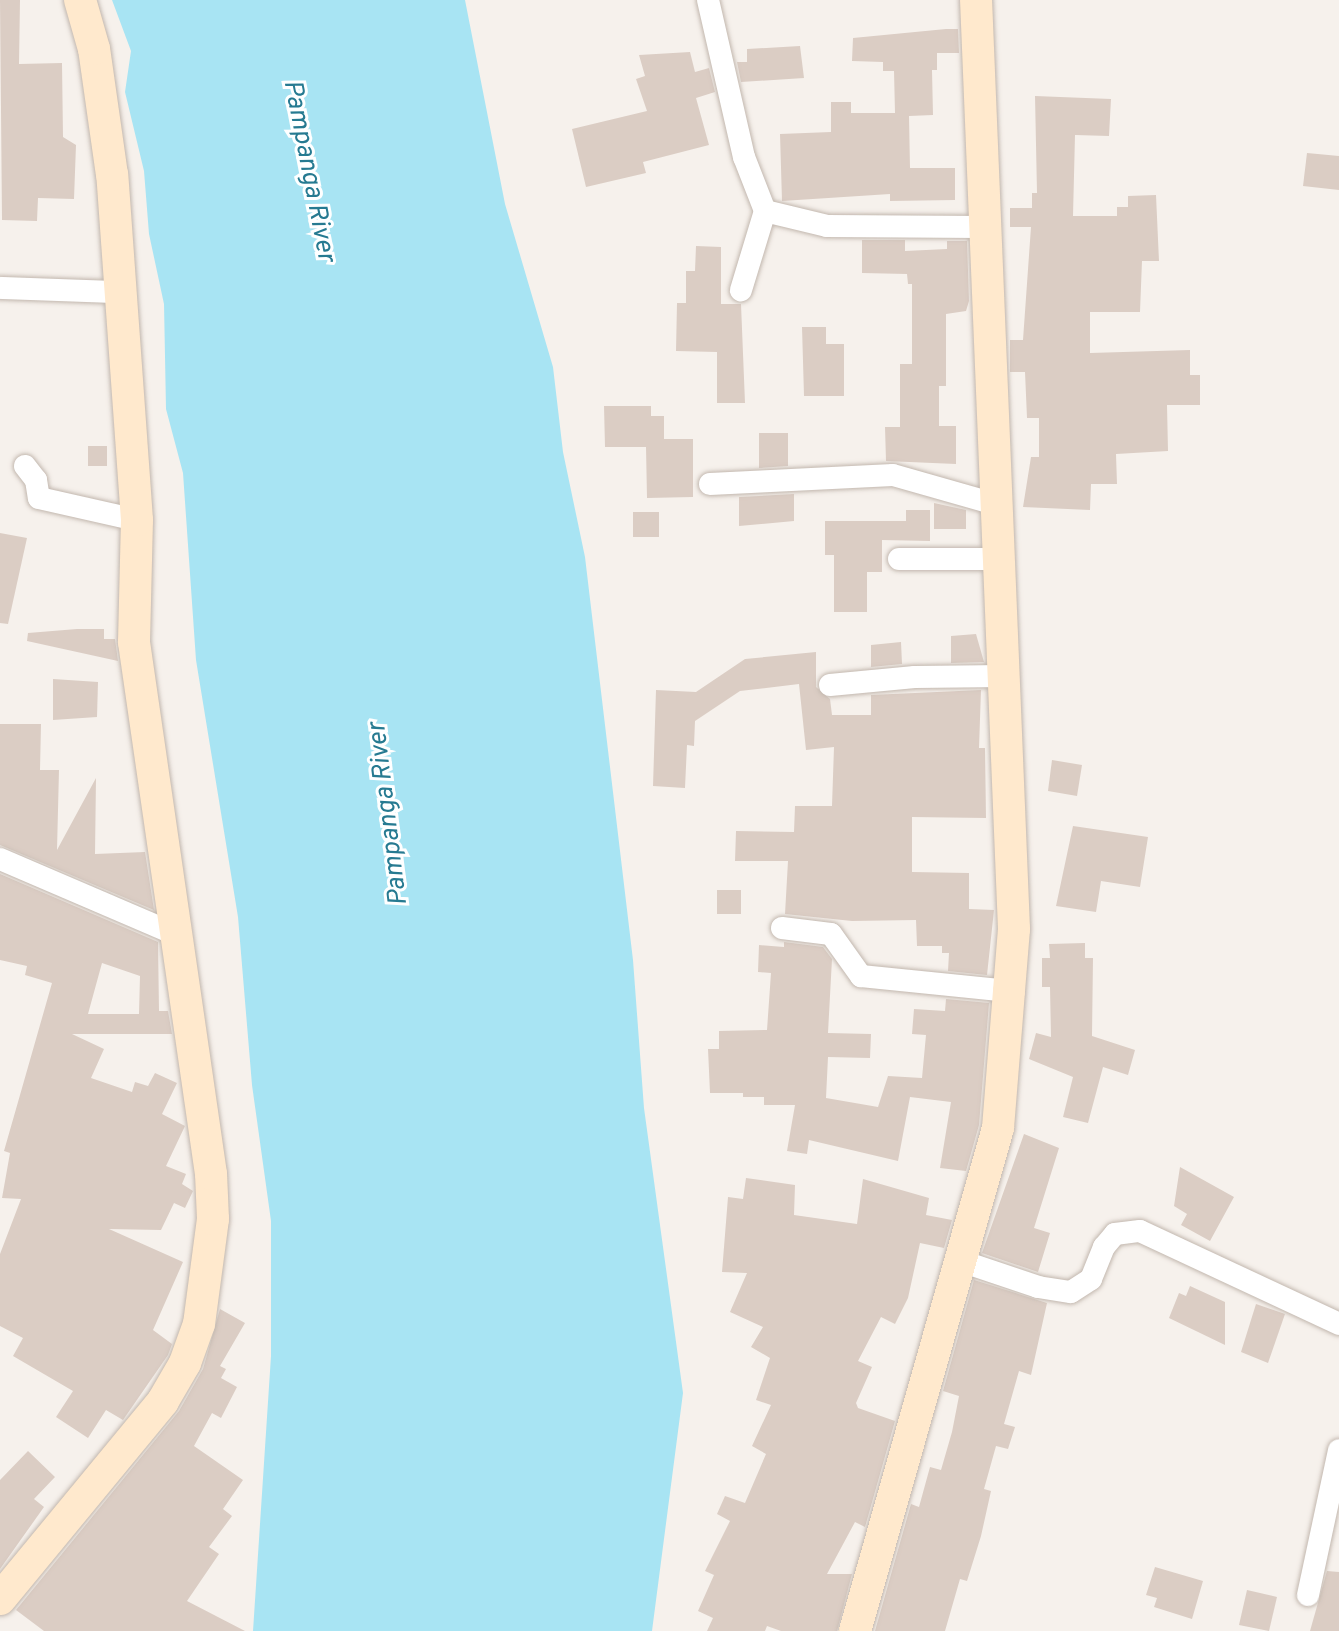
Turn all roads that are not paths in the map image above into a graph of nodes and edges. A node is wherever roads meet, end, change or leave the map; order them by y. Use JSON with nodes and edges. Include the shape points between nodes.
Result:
{"nodes":[{"id":1,"x":80,"y":0,"type":"edge"},
{"id":2,"x":708,"y":0,"type":"edge"},
{"id":3,"x":976,"y":0,"type":"edge"},
{"id":4,"x":765,"y":211,"type":"junction"},
{"id":5,"x":982,"y":227,"type":"junction"},
{"id":6,"x":0,"y":288,"type":"edge"},
{"id":7,"x":741,"y":290,"type":"dead end"},
{"id":8,"x":117,"y":292,"type":"junction"},
{"id":9,"x":25,"y":466,"type":"dead end"},
{"id":10,"x":710,"y":484,"type":"dead end"},
{"id":11,"x":995,"y":504,"type":"junction"},
{"id":12,"x":137,"y":520,"type":"junction"},
{"id":13,"x":899,"y":559,"type":"dead end"},
{"id":14,"x":999,"y":559,"type":"junction"},
{"id":15,"x":1004,"y":676,"type":"junction"},
{"id":16,"x":830,"y":685,"type":"dead end"},
{"id":17,"x":0,"y":859,"type":"edge"},
{"id":18,"x":782,"y":928,"type":"dead end"},
{"id":19,"x":177,"y":935,"type":"junction"},
{"id":20,"x":1009,"y":991,"type":"junction"},
{"id":21,"x":958,"y":1260,"type":"junction"},
{"id":22,"x":1339,"y":1324,"type":"edge"},
{"id":23,"x":1339,"y":1450,"type":"edge"},
{"id":24,"x":1308,"y":1595,"type":"dead end"},
{"id":25,"x":0,"y":1599,"type":"edge"},
{"id":26,"x":855,"y":1631,"type":"edge"}],
"edges":[{"from":1,"to":8,"type":"street","via":[[94,49],[112,175]]},
{"from":2,"to":4,"type":"street","via":[[744,157]]},
{"from":3,"to":5,"type":"street"},
{"from":4,"to":5,"type":"street","via":[[827,226]]},
{"from":4,"to":7,"type":"street"},
{"from":5,"to":11,"type":"street"},
{"from":6,"to":8,"type":"street"},
{"from":8,"to":12,"type":"street"},
{"from":9,"to":12,"type":"street","via":[[36,480],[39,498]]},
{"from":10,"to":11,"type":"street","via":[[893,475]]},
{"from":11,"to":14,"type":"street"},
{"from":12,"to":19,"type":"street","via":[[134,642]]},
{"from":13,"to":14,"type":"street"},
{"from":14,"to":15,"type":"street"},
{"from":15,"to":16,"type":"street"},
{"from":15,"to":20,"type":"street","via":[[1014,929]]},
{"from":17,"to":19,"type":"street"},
{"from":18,"to":20,"type":"street","via":[[831,934],[861,976]]},
{"from":19,"to":25,"type":"street","via":[[211,1174],[211,1261],[199,1324],[163,1401]]},
{"from":20,"to":21,"type":"street","via":[[998,1128]]},
{"from":21,"to":22,"type":"street","via":[[1038,1287],[1071,1292],[1091,1279],[1115,1234],[1129,1229]]},
{"from":21,"to":26,"type":"street","via":[[905,1472]]},
{"from":23,"to":24,"type":"street"}]}
